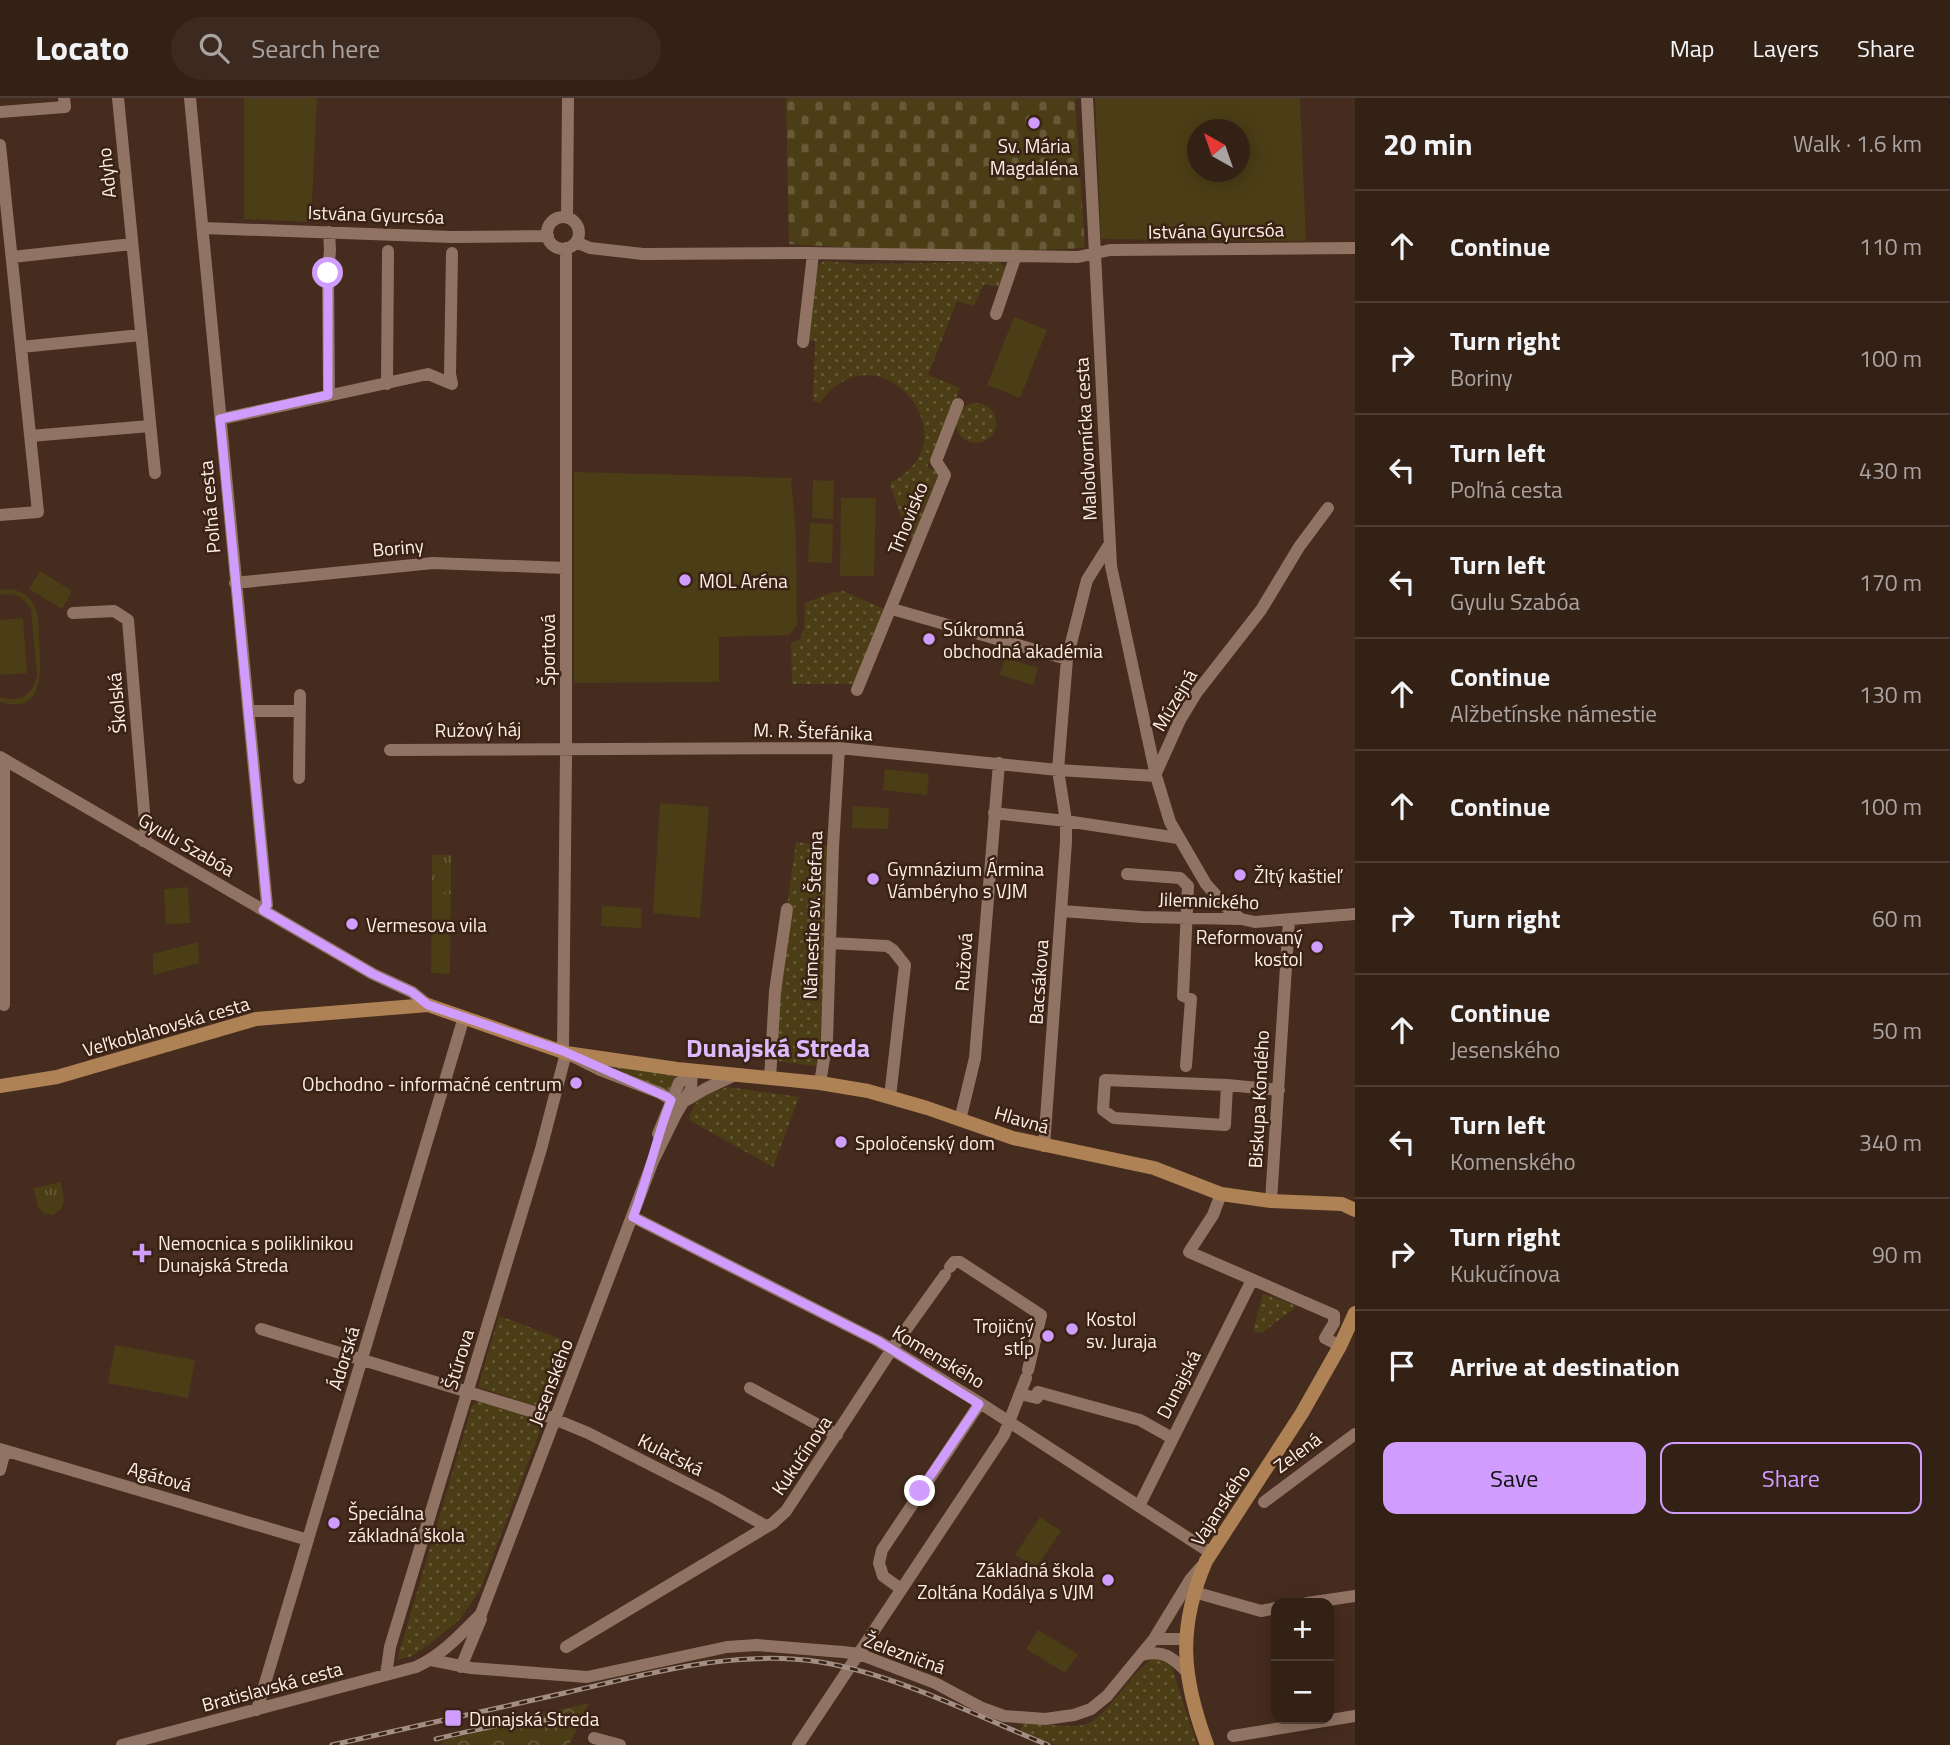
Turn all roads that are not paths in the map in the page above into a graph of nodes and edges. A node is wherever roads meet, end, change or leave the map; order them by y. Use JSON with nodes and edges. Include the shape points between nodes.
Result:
{"nodes":[{"id":1,"x":64,"y":98,"type":"edge"},
{"id":2,"x":118,"y":98,"type":"edge"},
{"id":3,"x":190,"y":98,"type":"edge"},
{"id":4,"x":568,"y":98,"type":"edge"},
{"id":5,"x":1087,"y":98,"type":"edge"},
{"id":6,"x":19,"y":104,"type":"edge"},
{"id":7,"x":0,"y":112,"type":"edge"},
{"id":8,"x":0,"y":145,"type":"edge"},
{"id":9,"x":567,"y":218,"type":"junction"},
{"id":10,"x":203,"y":228,"type":"junction"},
{"id":11,"x":329,"y":232,"type":"junction"},
{"id":12,"x":548,"y":236,"type":"junction"},
{"id":13,"x":132,"y":244,"type":"junction"},
{"id":14,"x":571,"y":245,"type":"junction"},
{"id":15,"x":590,"y":248,"type":"junction"},
{"id":16,"x":1355,"y":248,"type":"edge"},
{"id":17,"x":388,"y":251,"type":"dead end"},
{"id":18,"x":452,"y":253,"type":"dead end"},
{"id":19,"x":813,"y":254,"type":"junction"},
{"id":20,"x":1095,"y":254,"type":"junction"},
{"id":21,"x":8,"y":255,"type":"edge"},
{"id":22,"x":1078,"y":257,"type":"junction"},
{"id":23,"x":1015,"y":258,"type":"junction"},
{"id":24,"x":568,"y":268,"type":"junction"},
{"id":25,"x":1096,"y":279,"type":"junction"},
{"id":26,"x":996,"y":314,"type":"dead end"},
{"id":27,"x":141,"y":335,"type":"junction"},
{"id":28,"x":803,"y":342,"type":"dead end"},
{"id":29,"x":21,"y":347,"type":"junction"},
{"id":30,"x":387,"y":384,"type":"junction"},
{"id":31,"x":328,"y":395,"type":"junction"},
{"id":32,"x":958,"y":404,"type":"dead end"},
{"id":33,"x":220,"y":419,"type":"junction"},
{"id":34,"x":150,"y":426,"type":"junction"},
{"id":35,"x":30,"y":436,"type":"junction"},
{"id":36,"x":155,"y":473,"type":"dead end"},
{"id":37,"x":1328,"y":508,"type":"dead end"},
{"id":38,"x":0,"y":516,"type":"edge"},
{"id":39,"x":1109,"y":545,"type":"junction"},
{"id":40,"x":566,"y":568,"type":"junction"},
{"id":41,"x":1092,"y":572,"type":"junction"},
{"id":42,"x":1114,"y":581,"type":"junction"},
{"id":43,"x":235,"y":583,"type":"junction"},
{"id":44,"x":892,"y":609,"type":"junction"},
{"id":45,"x":73,"y":614,"type":"dead end"},
{"id":46,"x":1067,"y":659,"type":"junction"},
{"id":47,"x":857,"y":690,"type":"dead end"},
{"id":48,"x":300,"y":695,"type":"dead end"},
{"id":49,"x":249,"y":711,"type":"junction"},
{"id":50,"x":300,"y":711,"type":"junction"},
{"id":51,"x":566,"y":748,"type":"junction"},
{"id":52,"x":839,"y":748,"type":"junction"},
{"id":53,"x":390,"y":750,"type":"dead end"},
{"id":54,"x":4,"y":760,"type":"edge"},
{"id":55,"x":999,"y":763,"type":"junction"},
{"id":56,"x":1058,"y":770,"type":"junction"},
{"id":57,"x":1156,"y":775,"type":"junction"},
{"id":58,"x":299,"y":778,"type":"dead end"},
{"id":59,"x":994,"y":813,"type":"junction"},
{"id":60,"x":1066,"y":821,"type":"junction"},
{"id":61,"x":1178,"y":838,"type":"junction"},
{"id":62,"x":144,"y":841,"type":"junction"},
{"id":63,"x":1127,"y":874,"type":"dead end"},
{"id":64,"x":787,"y":909,"type":"dead end"},
{"id":65,"x":263,"y":910,"type":"junction"},
{"id":66,"x":1062,"y":911,"type":"junction"},
{"id":67,"x":1355,"y":914,"type":"edge"},
{"id":68,"x":1187,"y":918,"type":"junction"},
{"id":69,"x":1241,"y":919,"type":"junction"},
{"id":70,"x":1289,"y":920,"type":"junction"},
{"id":71,"x":831,"y":943,"type":"junction"},
{"id":72,"x":2,"y":981,"type":"edge"},
{"id":73,"x":391,"y":982,"type":"junction"},
{"id":74,"x":4,"y":1005,"type":"dead end"},
{"id":75,"x":428,"y":1005,"type":"junction"},
{"id":76,"x":386,"y":1007,"type":"junction"},
{"id":77,"x":464,"y":1017,"type":"junction"},
{"id":78,"x":564,"y":1052,"type":"junction"},
{"id":79,"x":1186,"y":1066,"type":"dead end"},
{"id":80,"x":692,"y":1071,"type":"junction"},
{"id":81,"x":735,"y":1075,"type":"junction"},
{"id":82,"x":770,"y":1079,"type":"junction"},
{"id":83,"x":820,"y":1083,"type":"junction"},
{"id":84,"x":1227,"y":1085,"type":"junction"},
{"id":85,"x":0,"y":1086,"type":"edge"},
{"id":86,"x":1279,"y":1090,"type":"junction"},
{"id":87,"x":890,"y":1097,"type":"junction"},
{"id":88,"x":677,"y":1101,"type":"junction"},
{"id":89,"x":960,"y":1120,"type":"junction"},
{"id":90,"x":1044,"y":1146,"type":"junction"},
{"id":91,"x":1221,"y":1194,"type":"junction"},
{"id":92,"x":1271,"y":1201,"type":"junction"},
{"id":93,"x":1351,"y":1204,"type":"edge"},
{"id":94,"x":633,"y":1217,"type":"junction"},
{"id":95,"x":1252,"y":1280,"type":"junction"},
{"id":96,"x":1355,"y":1313,"type":"edge"},
{"id":97,"x":261,"y":1329,"type":"dead end"},
{"id":98,"x":1340,"y":1346,"type":"junction"},
{"id":99,"x":892,"y":1349,"type":"junction"},
{"id":100,"x":363,"y":1359,"type":"junction"},
{"id":101,"x":750,"y":1388,"type":"dead end"},
{"id":102,"x":468,"y":1393,"type":"junction"},
{"id":103,"x":1020,"y":1394,"type":"junction"},
{"id":104,"x":979,"y":1404,"type":"junction"},
{"id":105,"x":557,"y":1420,"type":"junction"},
{"id":106,"x":1009,"y":1423,"type":"junction"},
{"id":107,"x":1355,"y":1434,"type":"edge"},
{"id":108,"x":837,"y":1435,"type":"junction"},
{"id":109,"x":1172,"y":1438,"type":"junction"},
{"id":110,"x":3,"y":1450,"type":"edge"},
{"id":111,"x":0,"y":1470,"type":"edge"},
{"id":112,"x":1264,"y":1503,"type":"dead end"},
{"id":113,"x":1139,"y":1506,"type":"junction"},
{"id":114,"x":766,"y":1526,"type":"junction"},
{"id":115,"x":308,"y":1540,"type":"junction"},
{"id":116,"x":1209,"y":1557,"type":"junction"},
{"id":117,"x":901,"y":1589,"type":"junction"},
{"id":118,"x":1195,"y":1592,"type":"junction"},
{"id":119,"x":1355,"y":1595,"type":"edge"},
{"id":120,"x":1334,"y":1598,"type":"edge"},
{"id":121,"x":1271,"y":1609,"type":"edge"},
{"id":122,"x":481,"y":1614,"type":"junction"},
{"id":123,"x":1154,"y":1639,"type":"junction"},
{"id":124,"x":1185,"y":1639,"type":"junction"},
{"id":125,"x":566,"y":1647,"type":"dead end"},
{"id":126,"x":859,"y":1654,"type":"junction"},
{"id":127,"x":1142,"y":1655,"type":"junction"},
{"id":128,"x":431,"y":1660,"type":"junction"},
{"id":129,"x":461,"y":1667,"type":"junction"},
{"id":130,"x":1186,"y":1671,"type":"junction"},
{"id":131,"x":386,"y":1675,"type":"junction"},
{"id":132,"x":257,"y":1710,"type":"junction"},
{"id":133,"x":1355,"y":1716,"type":"edge"},
{"id":134,"x":1233,"y":1736,"type":"dead end"},
{"id":135,"x":594,"y":1738,"type":"dead end"},
{"id":136,"x":1205,"y":1741,"type":"edge"},
{"id":137,"x":122,"y":1745,"type":"edge"},
{"id":138,"x":621,"y":1745,"type":"edge"},
{"id":139,"x":798,"y":1745,"type":"edge"}],
"edges":[{"from":1,"to":6,"type":"street","via":[[65,107]]},
{"from":2,"to":13,"type":"street","name":"Adyho"},
{"from":3,"to":10,"type":"street","name":"Poľná cesta"},
{"from":4,"to":9,"type":"street"},
{"from":5,"to":20,"type":"street","name":"Malodvornícka cesta"},
{"from":6,"to":7,"type":"street"},
{"from":8,"to":21,"type":"street"},
{"from":9,"to":12,"type":"street","via":[[552,221]]},
{"from":9,"to":14,"type":"street","via":[[578,228]]},
{"from":10,"to":11,"type":"street","name":"Istvána Gyurcsóa"},
{"from":10,"to":33,"type":"street","name":"Poľná cesta"},
{"from":11,"to":12,"type":"street","name":"Istvána Gyurcsóa"},
{"from":11,"to":31,"type":"street"},
{"from":12,"to":14,"type":"street","via":[[555,246]]},
{"from":13,"to":21,"type":"street"},
{"from":13,"to":27,"type":"street","name":"Adyho"},
{"from":14,"to":15,"type":"street","name":"Istvána Gyurcsóa"},
{"from":14,"to":24,"type":"street","name":"Športová"},
{"from":15,"to":19,"type":"street","name":"Istvána Gyurcsóa","via":[[643,254]]},
{"from":15,"to":24,"type":"street","via":[[574,256]]},
{"from":16,"to":20,"type":"street","name":"Istvána Gyurcsóa","via":[[1110,250]]},
{"from":17,"to":30,"type":"street"},
{"from":18,"to":30,"type":"street","via":[[452,384],[428,374]]},
{"from":19,"to":23,"type":"street","name":"Istvána Gyurcsóa"},
{"from":19,"to":28,"type":"street"},
{"from":20,"to":22,"type":"street","name":"Istvána Gyurcsóa"},
{"from":20,"to":25,"type":"street","name":"Malodvornícka cesta"},
{"from":21,"to":29,"type":"street"},
{"from":22,"to":23,"type":"street","name":"Istvána Gyurcsóa"},
{"from":22,"to":25,"type":"street"},
{"from":23,"to":26,"type":"street"},
{"from":24,"to":40,"type":"street","name":"Športová"},
{"from":25,"to":39,"type":"street","name":"Malodvornícka cesta"},
{"from":27,"to":29,"type":"street"},
{"from":27,"to":34,"type":"street","name":"Adyho"},
{"from":29,"to":35,"type":"street"},
{"from":30,"to":31,"type":"street"},
{"from":31,"to":33,"type":"street"},
{"from":32,"to":44,"type":"street","name":"Trhovisko","via":[[936,461],[944,475]]},
{"from":33,"to":43,"type":"street","name":"Poľná cesta"},
{"from":34,"to":35,"type":"street"},
{"from":34,"to":36,"type":"street","name":"Adyho"},
{"from":35,"to":38,"type":"street","via":[[38,512]]},
{"from":37,"to":57,"type":"street","name":"Múzejná","via":[[1298,547],[1261,610],[1197,692]]},
{"from":39,"to":41,"type":"street"},
{"from":39,"to":42,"type":"street","name":"Malodvornícka cesta"},
{"from":40,"to":43,"type":"street","name":"Boriny","via":[[433,563]]},
{"from":40,"to":51,"type":"street","name":"Športová"},
{"from":41,"to":42,"type":"street"},
{"from":41,"to":46,"type":"street"},
{"from":42,"to":57,"type":"street","name":"Malodvornícka cesta"},
{"from":43,"to":49,"type":"street","name":"Poľná cesta"},
{"from":44,"to":46,"type":"street"},
{"from":44,"to":47,"type":"street","name":"Trhovisko"},
{"from":45,"to":62,"type":"street","name":"Školská","via":[[114,611],[128,620]]},
{"from":46,"to":56,"type":"street"},
{"from":48,"to":50,"type":"street"},
{"from":49,"to":50,"type":"street"},
{"from":49,"to":65,"type":"street","name":"Poľná cesta","via":[[267,905]]},
{"from":50,"to":58,"type":"street"},
{"from":51,"to":52,"type":"street","name":"M. R. Štefánika"},
{"from":51,"to":53,"type":"street","name":"Ružový háj"},
{"from":51,"to":78,"type":"street","name":"Športová"},
{"from":52,"to":55,"type":"street","name":"M. R. Štefánika"},
{"from":52,"to":71,"type":"street","name":"Námestie sv. Štefana"},
{"from":54,"to":62,"type":"street","name":"Gyulu Szabóa"},
{"from":54,"to":72,"type":"street"},
{"from":55,"to":56,"type":"street","name":"M. R. Štefánika"},
{"from":55,"to":59,"type":"street","name":"Ružová"},
{"from":56,"to":57,"type":"street"},
{"from":56,"to":60,"type":"street","name":"Bacsákova"},
{"from":57,"to":61,"type":"street"},
{"from":59,"to":60,"type":"street"},
{"from":59,"to":89,"type":"street","name":"Ružová","via":[[975,1058]]},
{"from":60,"to":61,"type":"street"},
{"from":60,"to":66,"type":"street","name":"Bacsákova"},
{"from":61,"to":69,"type":"street","via":[[1206,884]]},
{"from":62,"to":65,"type":"street","name":"Gyulu Szabóa"},
{"from":63,"to":68,"type":"street","via":[[1184,880]]},
{"from":64,"to":82,"type":"street","name":"Námestie sv. Štefana","via":[[775,991]]},
{"from":65,"to":73,"type":"street","name":"Gyulu Szabóa"},
{"from":66,"to":68,"type":"street","name":"Jilemnického"},
{"from":66,"to":90,"type":"street","name":"Bacsákova"},
{"from":67,"to":70,"type":"street","name":"Jilemnického"},
{"from":68,"to":69,"type":"street","name":"Jilemnického"},
{"from":68,"to":79,"type":"street","via":[[1183,996],[1191,999]]},
{"from":69,"to":70,"type":"street","name":"Jilemnického"},
{"from":70,"to":86,"type":"street","name":"Biskupa Kondého"},
{"from":71,"to":83,"type":"street","name":"Námestie sv. Štefana","via":[[827,1040]]},
{"from":71,"to":87,"type":"street","via":[[887,946],[902,961],[905,975]]},
{"from":72,"to":74,"type":"street"},
{"from":73,"to":75,"type":"street","name":"Gyulu Szabóa"},
{"from":73,"to":76,"type":"street","via":[[393,998]]},
{"from":75,"to":76,"type":"main road","name":"Veľkoblahovská cesta"},
{"from":75,"to":77,"type":"main road","name":"Hlavná"},
{"from":76,"to":85,"type":"main road","name":"Veľkoblahovská cesta","via":[[256,1020],[57,1077]]},
{"from":77,"to":78,"type":"main road","name":"Hlavná"},
{"from":77,"to":100,"type":"street","name":"Ádorská"},
{"from":78,"to":80,"type":"main road","name":"Hlavná"},
{"from":78,"to":88,"type":"street"},
{"from":78,"to":102,"type":"street","name":"Štúrova","via":[[541,1149]]},
{"from":80,"to":81,"type":"main road","name":"Hlavná"},
{"from":80,"to":88,"type":"street","name":"Jesenského","via":[[692,1086]]},
{"from":81,"to":82,"type":"main road","name":"Hlavná"},
{"from":81,"to":88,"type":"street"},
{"from":82,"to":83,"type":"main road","name":"Hlavná"},
{"from":83,"to":87,"type":"main road","name":"Hlavná"},
{"from":84,"to":84,"type":"street","via":[[1105,1080],[1104,1110],[1114,1118],[1225,1125]]},
{"from":84,"to":86,"type":"street"},
{"from":86,"to":92,"type":"street","name":"Biskupa Kondého"},
{"from":87,"to":89,"type":"main road","name":"Hlavná"},
{"from":88,"to":94,"type":"street","name":"Jesenského","via":[[654,1146]]},
{"from":89,"to":90,"type":"main road","name":"Hlavná"},
{"from":90,"to":91,"type":"main road","name":"Hlavná","via":[[1154,1168]]},
{"from":91,"to":92,"type":"main road","name":"Hlavná"},
{"from":91,"to":95,"type":"street","via":[[1189,1252]]},
{"from":92,"to":93,"type":"main road","name":"Hlavná"},
{"from":94,"to":99,"type":"street","name":"Komenského"},
{"from":94,"to":105,"type":"street","name":"Jesenského"},
{"from":95,"to":98,"type":"street","via":[[1334,1315],[1325,1338]]},
{"from":95,"to":109,"type":"street","name":"Dunajská"},
{"from":96,"to":98,"type":"main road","name":"Vajanského"},
{"from":97,"to":100,"type":"street","name":"Kulačská"},
{"from":98,"to":116,"type":"main road","name":"Vajanského"},
{"from":99,"to":103,"type":"street","name":"Kukučínova","via":[[952,1268],[1041,1315]]},
{"from":99,"to":104,"type":"street","name":"Komenského"},
{"from":99,"to":108,"type":"street","name":"Kukučínova"},
{"from":100,"to":102,"type":"street","name":"Kulačská"},
{"from":100,"to":115,"type":"street","name":"Ádorská"},
{"from":101,"to":108,"type":"street"},
{"from":102,"to":105,"type":"street","name":"Kulačská"},
{"from":102,"to":131,"type":"street","name":"Štúrova","via":[[390,1647]]},
{"from":103,"to":106,"type":"street"},
{"from":103,"to":109,"type":"street","via":[[1037,1398],[1038,1392],[1140,1420]]},
{"from":104,"to":106,"type":"street","name":"Komenského"},
{"from":104,"to":117,"type":"street","via":[[881,1550],[883,1576]]},
{"from":105,"to":114,"type":"street","name":"Kulačská"},
{"from":105,"to":122,"type":"street","name":"Jesenského"},
{"from":106,"to":113,"type":"street","name":"Komenského"},
{"from":106,"to":117,"type":"street"},
{"from":107,"to":112,"type":"street","name":"Zelená"},
{"from":108,"to":114,"type":"street","name":"Kukučínova","via":[[786,1511]]},
{"from":109,"to":113,"type":"street","name":"Dunajská"},
{"from":110,"to":111,"type":"street"},
{"from":110,"to":115,"type":"street","name":"Agátová"},
{"from":113,"to":116,"type":"street","name":"Komenského"},
{"from":114,"to":125,"type":"street","name":"Kukučínova"},
{"from":115,"to":132,"type":"street","name":"Ádorská"},
{"from":116,"to":118,"type":"main road","name":"Vajanského"},
{"from":116,"to":123,"type":"street","name":"Železničná"},
{"from":117,"to":126,"type":"street"},
{"from":118,"to":121,"type":"street","via":[[1261,1611]]},
{"from":118,"to":124,"type":"main road","name":"Vajanského"},
{"from":119,"to":120,"type":"street"},
{"from":122,"to":128,"type":"street","name":"Jesenského"},
{"from":122,"to":129,"type":"street"},
{"from":123,"to":124,"type":"street"},
{"from":123,"to":127,"type":"street","name":"Železničná"},
{"from":124,"to":130,"type":"main road","name":"Vajanského"},
{"from":126,"to":127,"type":"street","name":"Železničná","via":[[1004,1716],[1045,1719],[1091,1709]]},
{"from":126,"to":129,"type":"street","name":"Železničná","via":[[757,1645],[663,1659],[587,1677]]},
{"from":126,"to":139,"type":"street"},
{"from":127,"to":130,"type":"street","via":[[1165,1653]]},
{"from":128,"to":129,"type":"street","name":"Železničná"},
{"from":128,"to":131,"type":"street","name":"Bratislavská cesta"},
{"from":130,"to":136,"type":"main road","name":"Vajanského"},
{"from":131,"to":132,"type":"street","name":"Bratislavská cesta"},
{"from":132,"to":137,"type":"street","name":"Bratislavská cesta"},
{"from":133,"to":134,"type":"street"},
{"from":135,"to":138,"type":"street"}]}
